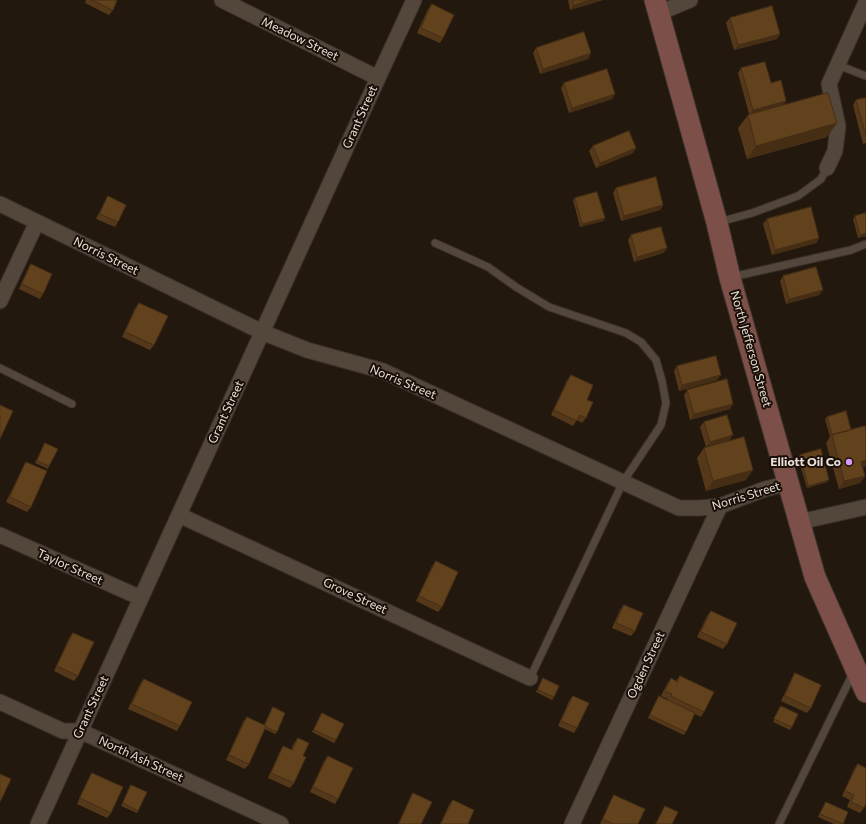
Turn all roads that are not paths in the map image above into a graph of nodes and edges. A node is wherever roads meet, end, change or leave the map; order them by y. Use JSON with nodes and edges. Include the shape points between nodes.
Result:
{"nodes":[{"id":1,"x":222,"y":0,"type":"edge"},
{"id":2,"x":414,"y":0,"type":"edge"},
{"id":3,"x":690,"y":0,"type":"edge"},
{"id":4,"x":866,"y":2,"type":"edge"},
{"id":5,"x":657,"y":6,"type":"edge"},
{"id":6,"x":838,"y":65,"type":"junction"},
{"id":7,"x":866,"y":76,"type":"edge"},
{"id":8,"x":378,"y":78,"type":"junction"},
{"id":9,"x":827,"y":168,"type":"joint"},
{"id":10,"x":0,"y":204,"type":"edge"},
{"id":11,"x":37,"y":222,"type":"junction"},
{"id":12,"x":717,"y":223,"type":"junction"},
{"id":13,"x":435,"y":243,"type":"dead end"},
{"id":14,"x":866,"y":244,"type":"edge"},
{"id":15,"x":730,"y":278,"type":"junction"},
{"id":16,"x":0,"y":301,"type":"edge"},
{"id":17,"x":262,"y":332,"type":"junction"},
{"id":18,"x":0,"y":368,"type":"edge"},
{"id":19,"x":72,"y":404,"type":"dead end"},
{"id":20,"x":624,"y":482,"type":"junction"},
{"id":21,"x":789,"y":483,"type":"junction"},
{"id":22,"x":720,"y":506,"type":"junction"},
{"id":23,"x":866,"y":507,"type":"edge"},
{"id":24,"x":179,"y":515,"type":"junction"},
{"id":25,"x":799,"y":522,"type":"junction"},
{"id":26,"x":0,"y":535,"type":"edge"},
{"id":27,"x":141,"y":598,"type":"junction"},
{"id":28,"x":855,"y":668,"type":"junction"},
{"id":29,"x":530,"y":678,"type":"joint"},
{"id":30,"x":866,"y":692,"type":"edge"},
{"id":31,"x":0,"y":702,"type":"edge"},
{"id":32,"x":80,"y":731,"type":"junction"},
{"id":33,"x":274,"y":823,"type":"edge"},
{"id":34,"x":38,"y":824,"type":"edge"},
{"id":35,"x":572,"y":824,"type":"edge"},
{"id":36,"x":779,"y":824,"type":"edge"}],
"edges":[{"from":1,"to":8,"type":"street","name":"Meadow Street"},
{"from":2,"to":8,"type":"street","name":"Grant Street"},
{"from":3,"to":5,"type":"street"},
{"from":4,"to":6,"type":"street"},
{"from":5,"to":12,"type":"main road","name":"North Jefferson Street"},
{"from":6,"to":7,"type":"lane"},
{"from":6,"to":9,"type":"street","via":[[829,84],[838,126],[835,151]]},
{"from":8,"to":17,"type":"street","name":"Grant Street"},
{"from":9,"to":12,"type":"lane","via":[[821,179],[798,196]]},
{"from":10,"to":11,"type":"street","name":"Norris Street"},
{"from":11,"to":16,"type":"street"},
{"from":11,"to":17,"type":"street","name":"Norris Street"},
{"from":12,"to":15,"type":"main road","name":"North Jefferson Street"},
{"from":13,"to":20,"type":"lane","via":[[488,266],[549,307],[626,333],[641,342],[656,360],[666,403],[661,425]]},
{"from":14,"to":15,"type":"lane","via":[[851,250]]},
{"from":15,"to":21,"type":"main road","name":"North Jefferson Street"},
{"from":17,"to":20,"type":"street","name":"Norris Street","via":[[307,350],[383,372]]},
{"from":17,"to":24,"type":"street","name":"Grant Street"},
{"from":18,"to":19,"type":"lane"},
{"from":20,"to":22,"type":"street","name":"Norris Street","via":[[680,508]]},
{"from":20,"to":29,"type":"lane"},
{"from":21,"to":22,"type":"street","name":"Norris Street"},
{"from":21,"to":25,"type":"main road","name":"North Jefferson Street"},
{"from":22,"to":35,"type":"street","name":"Ogden Street"},
{"from":23,"to":25,"type":"street"},
{"from":24,"to":27,"type":"street","name":"Grant Street"},
{"from":24,"to":29,"type":"street","name":"Grove Street"},
{"from":25,"to":28,"type":"main road","name":"North Jefferson Street","via":[[815,577]]},
{"from":26,"to":27,"type":"street","name":"Taylor Street"},
{"from":27,"to":32,"type":"street","name":"Grant Street"},
{"from":28,"to":30,"type":"main road","name":"North Jefferson Street"},
{"from":28,"to":36,"type":"lane"},
{"from":31,"to":32,"type":"street","name":"North Ash Street","via":[[63,731]]},
{"from":32,"to":33,"type":"street","name":"North Ash Street"},
{"from":32,"to":34,"type":"street","name":"Grant Street"}]}
